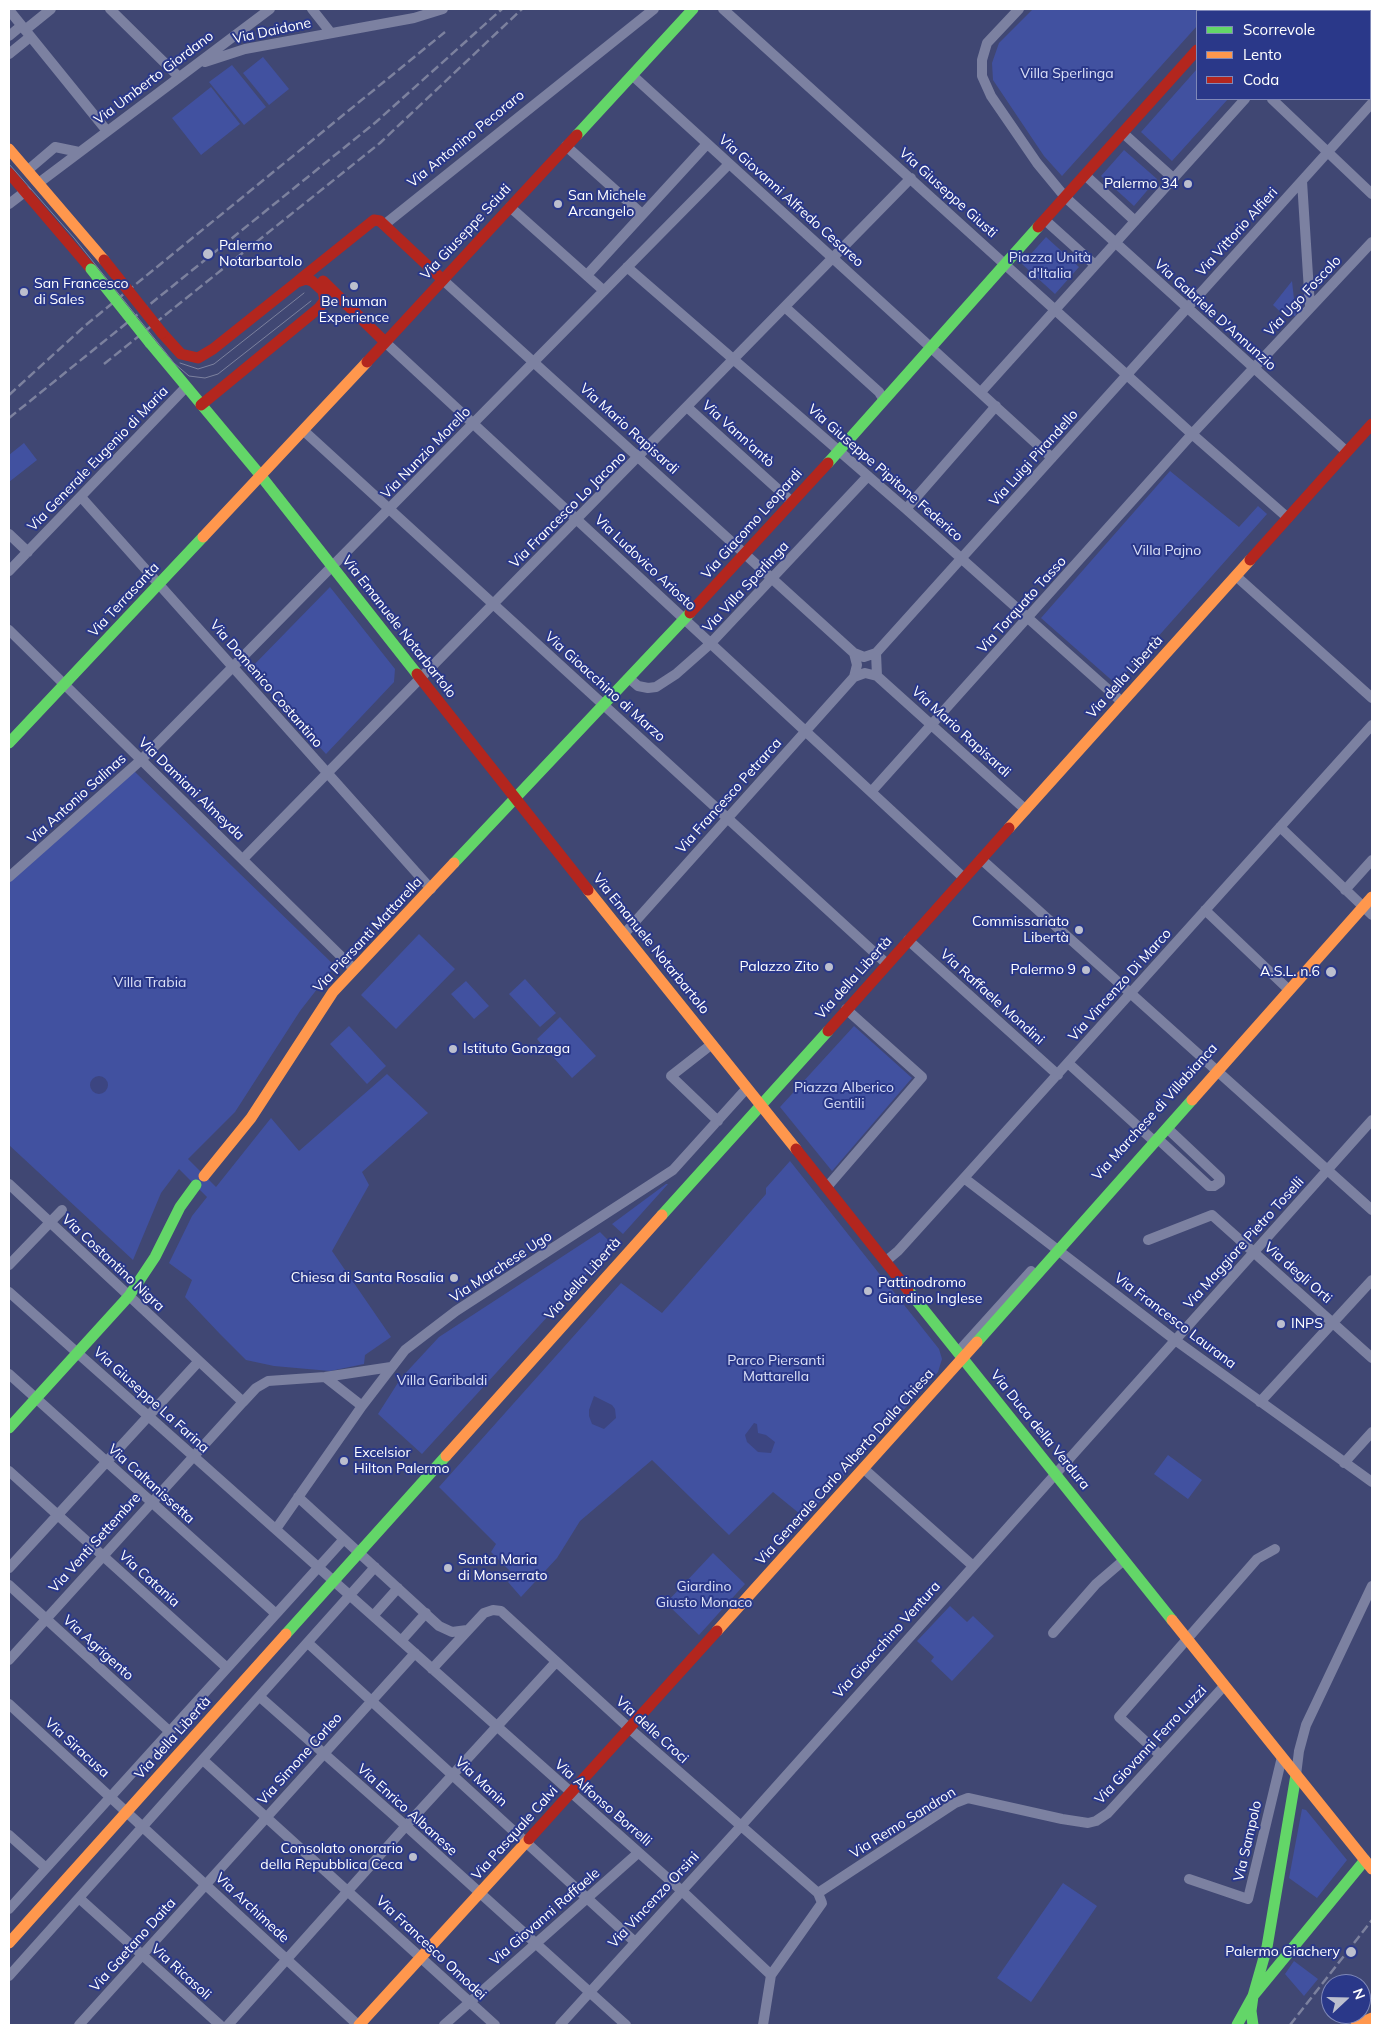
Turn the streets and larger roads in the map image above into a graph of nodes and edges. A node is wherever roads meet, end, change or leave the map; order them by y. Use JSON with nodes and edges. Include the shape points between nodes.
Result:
{"nodes":[{"id":1,"x":51,"y":9,"type":"edge"},
{"id":2,"x":110,"y":9,"type":"edge"},
{"id":3,"x":270,"y":9,"type":"edge"},
{"id":4,"x":312,"y":9,"type":"edge"},
{"id":5,"x":443,"y":9,"type":"edge"},
{"id":6,"x":654,"y":9,"type":"edge"},
{"id":7,"x":693,"y":9,"type":"edge"},
{"id":8,"x":723,"y":9,"type":"edge"},
{"id":9,"x":1019,"y":9,"type":"edge"},
{"id":10,"x":9,"y":10,"type":"edge"},
{"id":11,"x":26,"y":31,"type":"junction"},
{"id":12,"x":331,"y":33,"type":"junction"},
{"id":13,"x":9,"y":36,"type":"edge"},
{"id":14,"x":1196,"y":51,"type":"edge"},
{"id":15,"x":9,"y":54,"type":"edge"},
{"id":16,"x":196,"y":65,"type":"junction"},
{"id":17,"x":632,"y":75,"type":"junction"},
{"id":18,"x":179,"y":77,"type":"junction"},
{"id":19,"x":1244,"y":100,"type":"edge"},
{"id":20,"x":1273,"y":100,"type":"edge"},
{"id":21,"x":1372,"y":103,"type":"edge"},
{"id":22,"x":108,"y":131,"type":"junction"},
{"id":23,"x":1123,"y":133,"type":"junction"},
{"id":24,"x":707,"y":144,"type":"junction"},
{"id":25,"x":566,"y":146,"type":"junction"},
{"id":26,"x":9,"y":149,"type":"edge"},
{"id":27,"x":79,"y":152,"type":"junction"},
{"id":28,"x":1328,"y":152,"type":"junction"},
{"id":29,"x":730,"y":164,"type":"junction"},
{"id":30,"x":28,"y":170,"type":"junction"},
{"id":31,"x":9,"y":173,"type":"edge"},
{"id":32,"x":1085,"y":175,"type":"junction"},
{"id":33,"x":911,"y":178,"type":"junction"},
{"id":34,"x":1173,"y":178,"type":"junction"},
{"id":35,"x":1302,"y":181,"type":"junction"},
{"id":36,"x":40,"y":182,"type":"junction"},
{"id":37,"x":26,"y":191,"type":"junction"},
{"id":38,"x":1372,"y":194,"type":"edge"},
{"id":39,"x":1065,"y":197,"type":"junction"},
{"id":40,"x":9,"y":204,"type":"edge"},
{"id":41,"x":510,"y":207,"type":"junction"},
{"id":42,"x":642,"y":214,"type":"junction"},
{"id":43,"x":1045,"y":220,"type":"junction"},
{"id":44,"x":1135,"y":221,"type":"junction"},
{"id":45,"x":384,"y":225,"type":"junction"},
{"id":46,"x":1372,"y":242,"type":"edge"},
{"id":47,"x":1115,"y":243,"type":"junction"},
{"id":48,"x":834,"y":257,"type":"junction"},
{"id":49,"x":320,"y":263,"type":"junction"},
{"id":50,"x":1005,"y":264,"type":"junction"},
{"id":51,"x":1095,"y":265,"type":"junction"},
{"id":52,"x":627,"y":267,"type":"junction"},
{"id":53,"x":586,"y":275,"type":"junction"},
{"id":54,"x":443,"y":280,"type":"junction"},
{"id":55,"x":297,"y":282,"type":"junction"},
{"id":56,"x":603,"y":290,"type":"junction"},
{"id":57,"x":1310,"y":307,"type":"junction"},
{"id":58,"x":319,"y":308,"type":"junction"},
{"id":59,"x":786,"y":308,"type":"junction"},
{"id":60,"x":1187,"y":308,"type":"junction"},
{"id":61,"x":349,"y":309,"type":"junction"},
{"id":62,"x":1056,"y":309,"type":"junction"},
{"id":63,"x":385,"y":342,"type":"junction"},
{"id":64,"x":932,"y":347,"type":"junction"},
{"id":65,"x":734,"y":360,"type":"junction"},
{"id":66,"x":533,"y":363,"type":"junction"},
{"id":67,"x":1255,"y":369,"type":"junction"},
{"id":68,"x":1128,"y":375,"type":"junction"},
{"id":69,"x":186,"y":387,"type":"junction"},
{"id":70,"x":981,"y":392,"type":"junction"},
{"id":71,"x":884,"y":400,"type":"junction"},
{"id":72,"x":201,"y":405,"type":"junction"},
{"id":73,"x":996,"y":406,"type":"junction"},
{"id":74,"x":687,"y":407,"type":"junction"},
{"id":75,"x":474,"y":424,"type":"junction"},
{"id":76,"x":1372,"y":424,"type":"edge"},
{"id":77,"x":304,"y":431,"type":"junction"},
{"id":78,"x":1192,"y":434,"type":"junction"},
{"id":79,"x":839,"y":450,"type":"junction"},
{"id":80,"x":1347,"y":452,"type":"junction"},
{"id":81,"x":639,"y":457,"type":"junction"},
{"id":82,"x":1052,"y":458,"type":"junction"},
{"id":83,"x":261,"y":476,"type":"junction"},
{"id":84,"x":868,"y":476,"type":"junction"},
{"id":85,"x":81,"y":497,"type":"junction"},
{"id":86,"x":792,"y":502,"type":"junction"},
{"id":87,"x":391,"y":509,"type":"junction"},
{"id":88,"x":906,"y":509,"type":"junction"},
{"id":89,"x":1288,"y":518,"type":"junction"},
{"id":90,"x":577,"y":520,"type":"junction"},
{"id":91,"x":9,"y":534,"type":"edge"},
{"id":92,"x":28,"y":552,"type":"junction"},
{"id":93,"x":745,"y":555,"type":"junction"},
{"id":94,"x":962,"y":559,"type":"junction"},
{"id":95,"x":333,"y":568,"type":"junction"},
{"id":96,"x":9,"y":571,"type":"edge"},
{"id":97,"x":1236,"y":576,"type":"junction"},
{"id":98,"x":772,"y":579,"type":"junction"},
{"id":99,"x":160,"y":584,"type":"junction"},
{"id":100,"x":494,"y":604,"type":"junction"},
{"id":101,"x":1028,"y":619,"type":"junction"},
{"id":102,"x":684,"y":621,"type":"junction"},
{"id":103,"x":9,"y":630,"type":"edge"},
{"id":104,"x":710,"y":644,"type":"junction"},
{"id":105,"x":854,"y":653,"type":"junction"},
{"id":106,"x":876,"y":653,"type":"junction"},
{"id":107,"x":233,"y":669,"type":"junction"},
{"id":108,"x":877,"y":676,"type":"junction"},
{"id":109,"x":854,"y":677,"type":"junction"},
{"id":110,"x":421,"y":679,"type":"junction"},
{"id":111,"x":630,"y":679,"type":"junction"},
{"id":112,"x":64,"y":685,"type":"junction"},
{"id":113,"x":1371,"y":695,"type":"edge"},
{"id":114,"x":1122,"y":702,"type":"junction"},
{"id":115,"x":605,"y":705,"type":"junction"},
{"id":116,"x":1372,"y":725,"type":"edge"},
{"id":117,"x":932,"y":726,"type":"junction"},
{"id":118,"x":805,"y":732,"type":"junction"},
{"id":119,"x":9,"y":743,"type":"edge"},
{"id":120,"x":141,"y":760,"type":"junction"},
{"id":121,"x":327,"y":774,"type":"junction"},
{"id":122,"x":871,"y":792,"type":"junction"},
{"id":123,"x":516,"y":799,"type":"junction"},
{"id":124,"x":1026,"y":810,"type":"junction"},
{"id":125,"x":729,"y":818,"type":"junction"},
{"id":126,"x":1280,"y":826,"type":"junction"},
{"id":127,"x":243,"y":859,"type":"junction"},
{"id":128,"x":981,"y":859,"type":"junction"},
{"id":129,"x":1372,"y":860,"type":"edge"},
{"id":130,"x":9,"y":877,"type":"edge"},
{"id":131,"x":964,"y":878,"type":"junction"},
{"id":132,"x":431,"y":889,"type":"junction"},
{"id":133,"x":1345,"y":890,"type":"junction"},
{"id":134,"x":1372,"y":890,"type":"edge"},
{"id":135,"x":1372,"y":898,"type":"edge"},
{"id":136,"x":1365,"y":908,"type":"edge"},
{"id":137,"x":1205,"y":910,"type":"junction"},
{"id":138,"x":624,"y":934,"type":"junction"},
{"id":139,"x":908,"y":940,"type":"junction"},
{"id":140,"x":887,"y":964,"type":"junction"},
{"id":141,"x":354,"y":969,"type":"junction"},
{"id":142,"x":1288,"y":989,"type":"junction"},
{"id":143,"x":1131,"y":994,"type":"junction"},
{"id":144,"x":846,"y":1010,"type":"junction"},
{"id":145,"x":712,"y":1044,"type":"junction"},
{"id":146,"x":1068,"y":1063,"type":"junction"},
{"id":147,"x":1216,"y":1070,"type":"junction"},
{"id":148,"x":1058,"y":1075,"type":"junction"},
{"id":149,"x":747,"y":1088,"type":"junction"},
{"id":150,"x":760,"y":1104,"type":"junction"},
{"id":151,"x":1372,"y":1120,"type":"edge"},
{"id":152,"x":718,"y":1121,"type":"junction"},
{"id":153,"x":1166,"y":1128,"type":"junction"},
{"id":154,"x":1154,"y":1139,"type":"junction"},
{"id":155,"x":1328,"y":1170,"type":"junction"},
{"id":156,"x":204,"y":1176,"type":"dead end"},
{"id":157,"x":964,"y":1178,"type":"junction"},
{"id":158,"x":9,"y":1184,"type":"edge"},
{"id":159,"x":196,"y":1186,"type":"dead end"},
{"id":160,"x":827,"y":1187,"type":"junction"},
{"id":161,"x":62,"y":1210,"type":"dead end"},
{"id":162,"x":1372,"y":1210,"type":"edge"},
{"id":163,"x":49,"y":1222,"type":"junction"},
{"id":164,"x":1148,"y":1240,"type":"dead end"},
{"id":165,"x":1056,"y":1248,"type":"junction"},
{"id":166,"x":1253,"y":1252,"type":"junction"},
{"id":167,"x":886,"y":1261,"type":"junction"},
{"id":168,"x":9,"y":1265,"type":"edge"},
{"id":169,"x":1372,"y":1280,"type":"edge"},
{"id":170,"x":9,"y":1292,"type":"edge"},
{"id":171,"x":129,"y":1296,"type":"junction"},
{"id":172,"x":1334,"y":1322,"type":"junction"},
{"id":173,"x":1175,"y":1340,"type":"junction"},
{"id":174,"x":78,"y":1354,"type":"junction"},
{"id":175,"x":960,"y":1355,"type":"junction"},
{"id":176,"x":1372,"y":1358,"type":"edge"},
{"id":177,"x":199,"y":1361,"type":"junction"},
{"id":178,"x":391,"y":1367,"type":"junction"},
{"id":179,"x":9,"y":1374,"type":"edge"},
{"id":180,"x":325,"y":1377,"type":"junction"},
{"id":181,"x":36,"y":1400,"type":"junction"},
{"id":182,"x":242,"y":1402,"type":"junction"},
{"id":183,"x":1260,"y":1402,"type":"junction"},
{"id":184,"x":362,"y":1406,"type":"junction"},
{"id":185,"x":148,"y":1416,"type":"junction"},
{"id":186,"x":9,"y":1428,"type":"edge"},
{"id":187,"x":1372,"y":1432,"type":"edge"},
{"id":188,"x":193,"y":1456,"type":"junction"},
{"id":189,"x":106,"y":1462,"type":"junction"},
{"id":190,"x":1344,"y":1463,"type":"junction"},
{"id":191,"x":864,"y":1469,"type":"junction"},
{"id":192,"x":9,"y":1471,"type":"edge"},
{"id":193,"x":1055,"y":1473,"type":"junction"},
{"id":194,"x":1372,"y":1482,"type":"edge"},
{"id":195,"x":298,"y":1497,"type":"junction"},
{"id":196,"x":150,"y":1502,"type":"junction"},
{"id":197,"x":57,"y":1515,"type":"junction"},
{"id":198,"x":276,"y":1529,"type":"junction"},
{"id":199,"x":344,"y":1539,"type":"junction"},
{"id":200,"x":1275,"y":1549,"type":"dead end"},
{"id":201,"x":360,"y":1553,"type":"junction"},
{"id":202,"x":102,"y":1556,"type":"junction"},
{"id":203,"x":1124,"y":1560,"type":"junction"},
{"id":204,"x":972,"y":1565,"type":"junction"},
{"id":205,"x":318,"y":1566,"type":"junction"},
{"id":206,"x":375,"y":1567,"type":"junction"},
{"id":207,"x":9,"y":1568,"type":"edge"},
{"id":208,"x":335,"y":1581,"type":"junction"},
{"id":209,"x":9,"y":1586,"type":"edge"},
{"id":210,"x":1372,"y":1586,"type":"edge"},
{"id":211,"x":398,"y":1588,"type":"junction"},
{"id":212,"x":351,"y":1596,"type":"junction"},
{"id":213,"x":426,"y":1613,"type":"junction"},
{"id":214,"x":275,"y":1614,"type":"junction"},
{"id":215,"x":373,"y":1616,"type":"junction"},
{"id":216,"x":45,"y":1619,"type":"junction"},
{"id":217,"x":467,"y":1630,"type":"junction"},
{"id":218,"x":1053,"y":1633,"type":"dead end"},
{"id":219,"x":1186,"y":1638,"type":"junction"},
{"id":220,"x":401,"y":1641,"type":"junction"},
{"id":221,"x":308,"y":1643,"type":"junction"},
{"id":222,"x":415,"y":1653,"type":"junction"},
{"id":223,"x":9,"y":1660,"type":"edge"},
{"id":224,"x":556,"y":1662,"type":"junction"},
{"id":225,"x":226,"y":1668,"type":"junction"},
{"id":226,"x":432,"y":1669,"type":"junction"},
{"id":227,"x":1224,"y":1686,"type":"junction"},
{"id":228,"x":260,"y":1697,"type":"junction"},
{"id":229,"x":372,"y":1701,"type":"junction"},
{"id":230,"x":9,"y":1704,"type":"edge"},
{"id":231,"x":496,"y":1727,"type":"junction"},
{"id":232,"x":630,"y":1730,"type":"junction"},
{"id":233,"x":169,"y":1732,"type":"junction"},
{"id":234,"x":323,"y":1754,"type":"junction"},
{"id":235,"x":1159,"y":1754,"type":"junction"},
{"id":236,"x":1282,"y":1757,"type":"junction"},
{"id":237,"x":203,"y":1760,"type":"junction"},
{"id":238,"x":453,"y":1774,"type":"junction"},
{"id":239,"x":1296,"y":1775,"type":"junction"},
{"id":240,"x":571,"y":1794,"type":"junction"},
{"id":241,"x":110,"y":1796,"type":"junction"},
{"id":242,"x":127,"y":1812,"type":"junction"},
{"id":243,"x":266,"y":1817,"type":"junction"},
{"id":244,"x":1096,"y":1822,"type":"joint"},
{"id":245,"x":143,"y":1826,"type":"junction"},
{"id":246,"x":406,"y":1826,"type":"junction"},
{"id":247,"x":741,"y":1826,"type":"junction"},
{"id":248,"x":9,"y":1835,"type":"edge"},
{"id":249,"x":526,"y":1843,"type":"junction"},
{"id":250,"x":638,"y":1853,"type":"junction"},
{"id":251,"x":1369,"y":1864,"type":"edge"},
{"id":252,"x":46,"y":1868,"type":"junction"},
{"id":253,"x":1188,"y":1879,"type":"dead end"},
{"id":254,"x":207,"y":1884,"type":"junction"},
{"id":255,"x":349,"y":1891,"type":"junction"},
{"id":256,"x":682,"y":1891,"type":"junction"},
{"id":257,"x":818,"y":1893,"type":"junction"},
{"id":258,"x":479,"y":1894,"type":"junction"},
{"id":259,"x":79,"y":1898,"type":"junction"},
{"id":260,"x":589,"y":1898,"type":"junction"},
{"id":261,"x":9,"y":1909,"type":"edge"},
{"id":262,"x":635,"y":1942,"type":"junction"},
{"id":263,"x":9,"y":1943,"type":"edge"},
{"id":264,"x":536,"y":1945,"type":"junction"},
{"id":265,"x":142,"y":1955,"type":"junction"},
{"id":266,"x":421,"y":1958,"type":"junction"},
{"id":267,"x":287,"y":1959,"type":"junction"},
{"id":268,"x":771,"y":1975,"type":"junction"},
{"id":269,"x":9,"y":1976,"type":"edge"},
{"id":270,"x":588,"y":1992,"type":"junction"},
{"id":271,"x":1253,"y":1996,"type":"junction"},
{"id":272,"x":470,"y":2002,"type":"junction"},
{"id":273,"x":1372,"y":2018,"type":"edge"},
{"id":274,"x":79,"y":2025,"type":"edge"},
{"id":275,"x":220,"y":2025,"type":"edge"},
{"id":276,"x":228,"y":2025,"type":"edge"},
{"id":277,"x":359,"y":2025,"type":"edge"},
{"id":278,"x":444,"y":2025,"type":"edge"},
{"id":279,"x":495,"y":2025,"type":"edge"},
{"id":280,"x":560,"y":2025,"type":"edge"},
{"id":281,"x":626,"y":2025,"type":"edge"},
{"id":282,"x":763,"y":2025,"type":"edge"},
{"id":283,"x":1237,"y":2025,"type":"edge"},
{"id":284,"x":1253,"y":2025,"type":"edge"},
{"id":285,"x":1356,"y":2025,"type":"edge"}],
"edges":[{"from":1,"to":11,"type":"street"},
{"from":2,"to":18,"type":"street"},
{"from":3,"to":16,"type":"street","name":"Via Umberto Giordano"},
{"from":4,"to":12,"type":"street"},
{"from":5,"to":12,"type":"street","name":"Via Daidone","via":[[414,18]]},
{"from":6,"to":45,"type":"street","name":"Via Antonino Pecoraro"},
{"from":7,"to":17,"type":"street","name":"Via Giuseppe Sciuti"},
{"from":8,"to":33,"type":"street","name":"Via Giuseppe Giusti"},
{"from":9,"to":39,"type":"street","name":"Via Gabriele D'Annunzio","via":[[988,43],[982,60],[982,76],[1008,121]]},
{"from":10,"to":11,"type":"street"},
{"from":11,"to":13,"type":"street"},
{"from":11,"to":15,"type":"street"},
{"from":11,"to":22,"type":"street"},
{"from":12,"to":16,"type":"street","name":"Via Daidone","via":[[245,49]]},
{"from":14,"to":23,"type":"street"},
{"from":16,"to":18,"type":"street","name":"Via Umberto Giordano"},
{"from":17,"to":24,"type":"street","name":"Via Giovanni Alfredo Cesareo"},
{"from":17,"to":25,"type":"street","name":"Via Giuseppe Sciuti"},
{"from":18,"to":22,"type":"street","name":"Via Umberto Giordano"},
{"from":19,"to":34,"type":"street"},
{"from":20,"to":28,"type":"street"},
{"from":21,"to":28,"type":"street","name":"Via Vittorio Alfieri"},
{"from":22,"to":27,"type":"street","name":"Via Umberto Giordano"},
{"from":23,"to":32,"type":"street"},
{"from":23,"to":34,"type":"street"},
{"from":24,"to":29,"type":"street","name":"Via Giovanni Alfredo Cesareo"},
{"from":24,"to":42,"type":"street"},
{"from":25,"to":41,"type":"street","name":"Via Giuseppe Sciuti"},
{"from":25,"to":42,"type":"street"},
{"from":26,"to":30,"type":"street"},
{"from":27,"to":30,"type":"street","via":[[55,147]]},
{"from":27,"to":36,"type":"street","name":"Via Umberto Giordano"},
{"from":28,"to":35,"type":"street","name":"Via Vittorio Alfieri"},
{"from":28,"to":38,"type":"street"},
{"from":29,"to":48,"type":"street","name":"Via Giovanni Alfredo Cesareo"},
{"from":29,"to":52,"type":"street","name":"Via Nunzio Morello"},
{"from":30,"to":36,"type":"street"},
{"from":31,"to":37,"type":"street","name":"Via Emanuele Notarbartolo"},
{"from":32,"to":39,"type":"street"},
{"from":32,"to":44,"type":"street"},
{"from":33,"to":48,"type":"street","name":"Via Francesco Lo Jacono"},
{"from":33,"to":50,"type":"street","name":"Via Giuseppe Giusti"},
{"from":34,"to":44,"type":"street"},
{"from":35,"to":57,"type":"street"},
{"from":35,"to":60,"type":"street","name":"Via Vittorio Alfieri"},
{"from":36,"to":55,"type":"street","bridge":true,"via":[[162,333],[181,354],[191,358],[201,356]]},
{"from":37,"to":40,"type":"street"},
{"from":37,"to":69,"type":"street","name":"Via Emanuele Notarbartolo","bridge":true},
{"from":39,"to":43,"type":"street"},
{"from":39,"to":47,"type":"street","name":"Via Gabriele D'Annunzio"},
{"from":41,"to":53,"type":"street"},
{"from":41,"to":54,"type":"street","name":"Via Giuseppe Sciuti"},
{"from":42,"to":53,"type":"street"},
{"from":43,"to":50,"type":"street"},
{"from":43,"to":51,"type":"street"},
{"from":44,"to":47,"type":"street"},
{"from":45,"to":49,"type":"street","via":[[374,220]]},
{"from":45,"to":54,"type":"street","name":"Via Mario Rapisardi"},
{"from":46,"to":57,"type":"street","name":"Via Ugo Foscolo"},
{"from":47,"to":51,"type":"street"},
{"from":47,"to":60,"type":"street","name":"Via Gabriele D'Annunzio"},
{"from":48,"to":59,"type":"street","name":"Via Francesco Lo Jacono"},
{"from":48,"to":64,"type":"street","name":"Via Giovanni Alfredo Cesareo"},
{"from":49,"to":55,"type":"street"},
{"from":49,"to":61,"type":"street","name":"Via Ludovico Ariosto","via":[[317,274]]},
{"from":50,"to":62,"type":"street","name":"Via Giuseppe Giusti"},
{"from":50,"to":64,"type":"street","name":"Via Giacomo Leopardi"},
{"from":51,"to":62,"type":"street"},
{"from":52,"to":56,"type":"street","name":"Via Nunzio Morello"},
{"from":52,"to":65,"type":"street","name":"Via Giuseppe Pipitone Federico"},
{"from":53,"to":56,"type":"street"},
{"from":54,"to":63,"type":"street","name":"Via Giuseppe Sciuti"},
{"from":54,"to":66,"type":"street","name":"Via Mario Rapisardi"},
{"from":55,"to":58,"type":"street","via":[[308,280],[319,286],[325,297]]},
{"from":56,"to":66,"type":"street","name":"Via Nunzio Morello"},
{"from":57,"to":67,"type":"street","name":"Via Ugo Foscolo"},
{"from":58,"to":61,"type":"street","via":[[334,303]]},
{"from":58,"to":72,"type":"street"},
{"from":59,"to":65,"type":"street","name":"Via Francesco Lo Jacono"},
{"from":59,"to":71,"type":"street"},
{"from":60,"to":67,"type":"street","name":"Via Gabriele D'Annunzio"},
{"from":60,"to":68,"type":"street","name":"Via Vittorio Alfieri"},
{"from":61,"to":63,"type":"street","name":"Via Ludovico Ariosto"},
{"from":62,"to":68,"type":"street","name":"Via Giuseppe Giusti"},
{"from":62,"to":70,"type":"street"},
{"from":63,"to":75,"type":"street","name":"Via Ludovico Ariosto"},
{"from":63,"to":77,"type":"street","name":"Via Giuseppe Sciuti"},
{"from":64,"to":70,"type":"street","name":"Via Giovanni Alfredo Cesareo"},
{"from":64,"to":71,"type":"street","name":"Via Giacomo Leopardi"},
{"from":65,"to":74,"type":"street","name":"Via Francesco Lo Jacono"},
{"from":65,"to":79,"type":"street","name":"Via Giuseppe Pipitone Federico"},
{"from":66,"to":75,"type":"street","name":"Via Nunzio Morello"},
{"from":66,"to":81,"type":"street","name":"Via Mario Rapisardi"},
{"from":67,"to":78,"type":"street","name":"Via Ugo Foscolo"},
{"from":67,"to":80,"type":"street","name":"Via Gabriele D'Annunzio"},
{"from":68,"to":78,"type":"street","name":"Via Giuseppe Giusti"},
{"from":68,"to":82,"type":"street","name":"Via Luigi Pirandello"},
{"from":69,"to":72,"type":"street","name":"Via Emanuele Notarbartolo"},
{"from":69,"to":85,"type":"street","name":"Via Generale Eugenio di Maria"},
{"from":70,"to":73,"type":"street","name":"Via Giovanni Alfredo Cesareo"},
{"from":71,"to":79,"type":"street","name":"Via Giacomo Leopardi"},
{"from":72,"to":83,"type":"street","name":"Via Emanuele Notarbartolo"},
{"from":73,"to":82,"type":"street","name":"Via Giovanni Alfredo Cesareo"},
{"from":73,"to":88,"type":"street"},
{"from":74,"to":81,"type":"street","name":"Via Francesco Lo Jacono"},
{"from":74,"to":86,"type":"street","name":"Via Vann'antò"},
{"from":75,"to":87,"type":"street","name":"Via Nunzio Morello"},
{"from":75,"to":90,"type":"street","name":"Via Ludovico Ariosto"},
{"from":76,"to":80,"type":"street","name":"Via della Libertà"},
{"from":77,"to":83,"type":"street","name":"Via Giuseppe Sciuti"},
{"from":77,"to":87,"type":"street","name":"Via Gioacchino di Marzo"},
{"from":78,"to":89,"type":"street","name":"Via Giuseppe Giusti"},
{"from":78,"to":101,"type":"street","name":"Via Torquato Tasso"},
{"from":79,"to":84,"type":"street","name":"Via Giuseppe Pipitone Federico"},
{"from":79,"to":86,"type":"street","name":"Via Giacomo Leopardi"},
{"from":80,"to":89,"type":"street","name":"Via della Libertà"},
{"from":81,"to":90,"type":"street","name":"Via Francesco Lo Jacono"},
{"from":81,"to":93,"type":"street","name":"Via Mario Rapisardi"},
{"from":82,"to":94,"type":"street","name":"Via Luigi Pirandello"},
{"from":83,"to":95,"type":"street","name":"Via Emanuele Notarbartolo"},
{"from":83,"to":99,"type":"street","name":"Via Terrasanta"},
{"from":84,"to":88,"type":"street","name":"Via Giuseppe Pipitone Federico"},
{"from":84,"to":98,"type":"street","name":"Via Villa Sperlinga"},
{"from":85,"to":92,"type":"street","name":"Via Generale Eugenio di Maria"},
{"from":85,"to":99,"type":"street","name":"Via Domenico Costantino"},
{"from":86,"to":93,"type":"street","name":"Via Giacomo Leopardi"},
{"from":87,"to":95,"type":"street","name":"Via Nunzio Morello"},
{"from":87,"to":100,"type":"street","name":"Via Gioacchino di Marzo"},
{"from":88,"to":94,"type":"street","name":"Via Giuseppe Pipitone Federico"},
{"from":89,"to":97,"type":"street","name":"Via della Libertà"},
{"from":90,"to":100,"type":"street","name":"Via Francesco Lo Jacono"},
{"from":90,"to":102,"type":"street","name":"Via Ludovico Ariosto"},
{"from":91,"to":92,"type":"street"},
{"from":92,"to":96,"type":"street","name":"Via Generale Eugenio di Maria"},
{"from":93,"to":98,"type":"street","name":"Via Mario Rapisardi"},
{"from":93,"to":102,"type":"street","name":"Via Giacomo Leopardi"},
{"from":94,"to":101,"type":"street","name":"Via Giuseppe Pipitone Federico"},
{"from":94,"to":106,"type":"street"},
{"from":95,"to":107,"type":"street","name":"Via Nunzio Morello"},
{"from":95,"to":110,"type":"street","name":"Via Emanuele Notarbartolo"},
{"from":97,"to":113,"type":"street"},
{"from":97,"to":114,"type":"street","name":"Via della Libertà"},
{"from":98,"to":104,"type":"street","name":"Via Villa Sperlinga"},
{"from":98,"to":105,"type":"street","name":"Via Mario Rapisardi"},
{"from":99,"to":107,"type":"street","name":"Via Domenico Costantino"},
{"from":99,"to":112,"type":"street","name":"Via Terrasanta"},
{"from":100,"to":110,"type":"street","name":"Via Francesco Lo Jacono"},
{"from":100,"to":115,"type":"street","name":"Via Gioacchino di Marzo"},
{"from":101,"to":114,"type":"street","name":"Via Giuseppe Pipitone Federico"},
{"from":101,"to":117,"type":"street","name":"Via Torquato Tasso"},
{"from":102,"to":104,"type":"street","name":"Via Ludovico Ariosto"},
{"from":102,"to":111,"type":"street","name":"Via Giacomo Leopardi"},
{"from":103,"to":112,"type":"street","name":"Via Damiani Almeyda"},
{"from":104,"to":111,"type":"street","name":"Via Villa Sperlinga","via":[[656,687],[638,686]]},
{"from":104,"to":118,"type":"street","name":"Via Ludovico Ariosto"},
{"from":105,"to":106,"type":"street","via":[[864,656]]},
{"from":105,"to":109,"type":"street","via":[[857,665]]},
{"from":106,"to":108,"type":"street"},
{"from":107,"to":120,"type":"street","name":"Via Nunzio Morello"},
{"from":107,"to":121,"type":"street","name":"Via Domenico Costantino"},
{"from":108,"to":109,"type":"street","via":[[865,673]]},
{"from":108,"to":117,"type":"street","name":"Via Mario Rapisardi"},
{"from":109,"to":118,"type":"street","name":"Via Francesco Petrarca"},
{"from":110,"to":121,"type":"street","name":"Via Francesco Lo Jacono"},
{"from":110,"to":123,"type":"street","name":"Via Emanuele Notarbartolo"},
{"from":111,"to":115,"type":"street","name":"Via Giacomo Leopardi"},
{"from":112,"to":119,"type":"street","name":"Via Terrasanta"},
{"from":112,"to":120,"type":"street","name":"Via Damiani Almeyda"},
{"from":114,"to":124,"type":"street","name":"Via della Libertà"},
{"from":115,"to":123,"type":"street","name":"Via Giacomo Leopardi"},
{"from":115,"to":125,"type":"street","name":"Via Gioacchino di Marzo"},
{"from":116,"to":126,"type":"street","name":"Via Vincenzo Di Marco"},
{"from":117,"to":122,"type":"street","name":"Via Torquato Tasso"},
{"from":117,"to":124,"type":"street","name":"Via Mario Rapisardi"},
{"from":118,"to":122,"type":"street","name":"Via Ludovico Ariosto"},
{"from":118,"to":125,"type":"street","name":"Via Francesco Petrarca"},
{"from":120,"to":127,"type":"street","name":"Via Damiani Almeyda"},
{"from":120,"to":130,"type":"street","name":"Via Antonio Salinas"},
{"from":121,"to":127,"type":"street","name":"Via Francesco Lo Jacono"},
{"from":121,"to":132,"type":"street","name":"Via Domenico Costantino"},
{"from":122,"to":131,"type":"street","name":"Via Ludovico Ariosto"},
{"from":123,"to":132,"type":"street","name":"Via Piersanti Mattarella"},
{"from":123,"to":138,"type":"street","name":"Via Emanuele Notarbartolo"},
{"from":124,"to":128,"type":"street","name":"Via della Libertà"},
{"from":125,"to":138,"type":"street","name":"Via Francesco Petrarca"},
{"from":125,"to":140,"type":"street","name":"Via Gioacchino di Marzo"},
{"from":126,"to":133,"type":"street"},
{"from":126,"to":137,"type":"street","name":"Via Vincenzo Di Marco"},
{"from":127,"to":141,"type":"street","name":"Via Damiani Almeyda"},
{"from":128,"to":131,"type":"street","name":"Via della Libertà"},
{"from":128,"to":143,"type":"street"},
{"from":129,"to":133,"type":"street"},
{"from":131,"to":139,"type":"street","name":"Via della Libertà"},
{"from":132,"to":141,"type":"street","name":"Via Piersanti Mattarella"},
{"from":133,"to":136,"type":"street"},
{"from":134,"to":136,"type":"street","name":"Via Marchese di Villabianca"},
{"from":135,"to":136,"type":"street","name":"Via Marchese di Villabianca"},
{"from":136,"to":142,"type":"street","name":"Via Marchese di Villabianca"},
{"from":137,"to":142,"type":"street"},
{"from":137,"to":143,"type":"street","name":"Via Vincenzo Di Marco"},
{"from":138,"to":145,"type":"street","name":"Via Emanuele Notarbartolo"},
{"from":139,"to":140,"type":"street","name":"Via della Libertà"},
{"from":139,"to":148,"type":"street","name":"Via Raffaele Mondini"},
{"from":140,"to":144,"type":"street","name":"Via della Libertà"},
{"from":141,"to":156,"type":"street","name":"Via Piersanti Mattarella","via":[[320,1011],[252,1118]]},
{"from":142,"to":147,"type":"street","name":"Via Marchese di Villabianca"},
{"from":143,"to":146,"type":"street","name":"Via Vincenzo Di Marco"},
{"from":143,"to":147,"type":"street"},
{"from":144,"to":150,"type":"street","name":"Via della Libertà"},
{"from":144,"to":160,"type":"street","via":[[922,1077]]},
{"from":145,"to":149,"type":"street","name":"Via Emanuele Notarbartolo"},
{"from":145,"to":152,"type":"street","via":[[671,1076]]},
{"from":146,"to":148,"type":"street","name":"Via Vincenzo Di Marco"},
{"from":146,"to":154,"type":"street"},
{"from":147,"to":153,"type":"street","name":"Via Marchese di Villabianca"},
{"from":147,"to":154,"type":"street","name":"Via Marchese di Villabianca"},
{"from":147,"to":155,"type":"street"},
{"from":148,"to":157,"type":"street","name":"Via Vincenzo Di Marco"},
{"from":149,"to":150,"type":"street","name":"Via Emanuele Notarbartolo"},
{"from":149,"to":152,"type":"street","name":"Via Marchese Ugo"},
{"from":150,"to":160,"type":"street","name":"Via Duca della Verdura"},
{"from":150,"to":201,"type":"street","name":"Via della Libertà"},
{"from":151,"to":155,"type":"street","name":"Via Maggiore Pietro Toselli"},
{"from":152,"to":178,"type":"street","name":"Via Marchese Ugo","via":[[673,1170],[435,1326]]},
{"from":153,"to":154,"type":"street","name":"Via Marchese di Villabianca"},
{"from":153,"to":154,"type":"street","via":[[1220,1178],[1220,1182],[1209,1186]]},
{"from":154,"to":165,"type":"street","name":"Via Marchese di Villabianca"},
{"from":155,"to":162,"type":"street"},
{"from":155,"to":166,"type":"street","name":"Via Maggiore Pietro Toselli"},
{"from":157,"to":165,"type":"street","name":"Via Francesco Laurana"},
{"from":157,"to":167,"type":"street","name":"Via Vincenzo Di Marco"},
{"from":158,"to":163,"type":"street","name":"Via Costantino Nigra"},
{"from":159,"to":171,"type":"street","via":[[180,1207]]},
{"from":160,"to":167,"type":"street","name":"Via Duca della Verdura"},
{"from":161,"to":163,"type":"street"},
{"from":163,"to":168,"type":"street"},
{"from":163,"to":171,"type":"street","name":"Via Costantino Nigra"},
{"from":164,"to":166,"type":"street","name":"Via degli Orti","via":[[1212,1215]]},
{"from":165,"to":173,"type":"street","name":"Via Francesco Laurana"},
{"from":165,"to":175,"type":"street","name":"Via Marchese di Villabianca"},
{"from":166,"to":172,"type":"street","name":"Via degli Orti"},
{"from":166,"to":173,"type":"street","name":"Via Maggiore Pietro Toselli"},
{"from":167,"to":175,"type":"street","name":"Via Duca della Verdura"},
{"from":169,"to":172,"type":"street"},
{"from":170,"to":174,"type":"street","name":"Via Giuseppe La Farina"},
{"from":171,"to":174,"type":"street"},
{"from":171,"to":177,"type":"street","name":"Via Costantino Nigra"},
{"from":172,"to":176,"type":"street","name":"Via degli Orti"},
{"from":172,"to":183,"type":"street"},
{"from":173,"to":183,"type":"street","name":"Via Francesco Laurana"},
{"from":173,"to":193,"type":"street","name":"Via Maggiore Pietro Toselli"},
{"from":174,"to":181,"type":"street"},
{"from":174,"to":185,"type":"street","name":"Via Giuseppe La Farina"},
{"from":175,"to":191,"type":"street","name":"Via Generale Carlo Alberto Dalla Chiesa"},
{"from":175,"to":193,"type":"street","name":"Via Duca della Verdura"},
{"from":177,"to":182,"type":"street","name":"Via Costantino Nigra"},
{"from":177,"to":185,"type":"street"},
{"from":178,"to":180,"type":"street","name":"Via Venti Settembre"},
{"from":178,"to":184,"type":"street","name":"Via Marchese Ugo"},
{"from":179,"to":181,"type":"street","name":"Via Caltanissetta"},
{"from":180,"to":182,"type":"street","name":"Via Venti Settembre","via":[[268,1381]]},
{"from":180,"to":184,"type":"street"},
{"from":181,"to":186,"type":"street"},
{"from":181,"to":189,"type":"street","name":"Via Caltanissetta"},
{"from":182,"to":188,"type":"street","name":"Via Venti Settembre"},
{"from":183,"to":190,"type":"street","name":"Via Francesco Laurana"},
{"from":184,"to":195,"type":"street","name":"Via Marchese Ugo"},
{"from":185,"to":188,"type":"street","name":"Via Giuseppe La Farina"},
{"from":185,"to":189,"type":"street"},
{"from":187,"to":190,"type":"street"},
{"from":188,"to":196,"type":"street","name":"Via Venti Settembre"},
{"from":188,"to":198,"type":"street","name":"Via Giuseppe La Farina"},
{"from":189,"to":196,"type":"street","name":"Via Caltanissetta"},
{"from":189,"to":197,"type":"street"},
{"from":190,"to":194,"type":"street","name":"Via Francesco Laurana"},
{"from":191,"to":204,"type":"street"},
{"from":191,"to":232,"type":"street","name":"Via Generale Carlo Alberto Dalla Chiesa"},
{"from":192,"to":197,"type":"street","name":"Via Catania"},
{"from":193,"to":203,"type":"street","name":"Via Duca della Verdura"},
{"from":193,"to":204,"type":"street","name":"Via Gioacchino Ventura"},
{"from":195,"to":198,"type":"street","name":"Via Marchese Ugo"},
{"from":195,"to":199,"type":"street"},
{"from":196,"to":202,"type":"street","name":"Via Venti Settembre"},
{"from":196,"to":214,"type":"street","name":"Via Caltanissetta"},
{"from":197,"to":202,"type":"street","name":"Via Catania"},
{"from":197,"to":207,"type":"street"},
{"from":198,"to":205,"type":"street","name":"Via Giuseppe La Farina"},
{"from":199,"to":201,"type":"street"},
{"from":199,"to":205,"type":"street","name":"Via della Libertà"},
{"from":200,"to":219,"type":"street","via":[[1258,1559]]},
{"from":201,"to":206,"type":"street"},
{"from":201,"to":208,"type":"street","name":"Via della Libertà"},
{"from":202,"to":216,"type":"street","name":"Via Venti Settembre"},
{"from":202,"to":225,"type":"street","name":"Via Catania"},
{"from":203,"to":218,"type":"street","via":[[1096,1584]]},
{"from":203,"to":219,"type":"street","name":"Via Duca della Verdura"},
{"from":204,"to":247,"type":"street","name":"Via Gioacchino Ventura"},
{"from":205,"to":208,"type":"street","name":"Via Giuseppe La Farina"},
{"from":205,"to":214,"type":"street","name":"Via della Libertà"},
{"from":206,"to":211,"type":"street"},
{"from":206,"to":212,"type":"street"},
{"from":208,"to":212,"type":"street","name":"Via Giuseppe La Farina"},
{"from":208,"to":242,"type":"street","name":"Via della Libertà"},
{"from":209,"to":216,"type":"street","name":"Via Agrigento"},
{"from":210,"to":239,"type":"street","via":[[1306,1725]]},
{"from":211,"to":213,"type":"street"},
{"from":211,"to":215,"type":"street"},
{"from":212,"to":215,"type":"street","name":"Via Alfonso Borrelli"},
{"from":212,"to":221,"type":"street"},
{"from":213,"to":217,"type":"street","via":[[445,1630],[459,1633]]},
{"from":213,"to":220,"type":"street"},
{"from":214,"to":225,"type":"street","name":"Via della Libertà"},
{"from":215,"to":220,"type":"street","name":"Via Alfonso Borrelli"},
{"from":216,"to":223,"type":"street","name":"Via Venti Settembre"},
{"from":216,"to":233,"type":"street","name":"Via Agrigento"},
{"from":217,"to":224,"type":"street","name":"Via delle Croci","via":[[484,1613],[501,1611]]},
{"from":217,"to":226,"type":"street","name":"Via delle Croci"},
{"from":219,"to":227,"type":"street","name":"Via Duca della Verdura"},
{"from":219,"to":235,"type":"street","via":[[1119,1717]]},
{"from":220,"to":222,"type":"street","name":"Via Alfonso Borrelli"},
{"from":221,"to":228,"type":"street"},
{"from":221,"to":229,"type":"street","name":"Via Manin"},
{"from":222,"to":226,"type":"street","name":"Via Alfonso Borrelli"},
{"from":222,"to":229,"type":"street","name":"Via Simone Corleo"},
{"from":224,"to":231,"type":"street"},
{"from":224,"to":232,"type":"street","name":"Via delle Croci"},
{"from":225,"to":233,"type":"street","name":"Via della Libertà"},
{"from":226,"to":231,"type":"street","name":"Via Alfonso Borrelli"},
{"from":227,"to":235,"type":"street","name":"Via Giovanni Ferro Luzzi"},
{"from":227,"to":236,"type":"street","name":"Via Duca della Verdura"},
{"from":228,"to":234,"type":"street","name":"Via Enrico Albanese"},
{"from":228,"to":237,"type":"street"},
{"from":229,"to":234,"type":"street","name":"Via Simone Corleo"},
{"from":229,"to":238,"type":"street","name":"Via Manin"},
{"from":230,"to":241,"type":"street","name":"Via Siracusa"},
{"from":231,"to":238,"type":"street"},
{"from":231,"to":240,"type":"street","name":"Via Alfonso Borrelli"},
{"from":232,"to":240,"type":"street","name":"Via Pasquale Calvi"},
{"from":232,"to":247,"type":"street","name":"Via delle Croci"},
{"from":233,"to":241,"type":"street","name":"Via della Libertà"},
{"from":234,"to":243,"type":"street","name":"Via Simone Corleo"},
{"from":234,"to":246,"type":"street","name":"Via Enrico Albanese"},
{"from":235,"to":244,"type":"street","name":"Via Giovanni Ferro Luzzi","via":[[1108,1813]]},
{"from":236,"to":239,"type":"street","name":"Via Duca della Verdura"},
{"from":236,"to":253,"type":"street","name":"Via Sampolo","via":[[1248,1899]]},
{"from":237,"to":243,"type":"street","name":"Via Francesco Omodei"},
{"from":237,"to":245,"type":"street"},
{"from":238,"to":246,"type":"street"},
{"from":238,"to":249,"type":"street","name":"Via Manin"},
{"from":239,"to":251,"type":"street","name":"Via Duca della Verdura"},
{"from":239,"to":271,"type":"street","via":[[1272,1927]]},
{"from":240,"to":249,"type":"street","name":"Via Pasquale Calvi"},
{"from":240,"to":250,"type":"street","name":"Via Alfonso Borrelli"},
{"from":241,"to":242,"type":"street","name":"Via Siracusa"},
{"from":241,"to":252,"type":"street","name":"Via della Libertà"},
{"from":242,"to":245,"type":"street","name":"Via Archimede"},
{"from":242,"to":263,"type":"street","name":"Via della Libertà"},
{"from":243,"to":254,"type":"street","name":"Via Simone Corleo"},
{"from":243,"to":255,"type":"street","name":"Via Francesco Omodei"},
{"from":244,"to":257,"type":"street","name":"Via Remo Sandron","via":[[1062,1819],[968,1798],[955,1803]]},
{"from":245,"to":254,"type":"street","name":"Via Archimede"},
{"from":245,"to":259,"type":"street"},
{"from":246,"to":255,"type":"street"},
{"from":246,"to":258,"type":"street","name":"Via Enrico Albanese"},
{"from":247,"to":256,"type":"street","name":"Via Vincenzo Orsini"},
{"from":247,"to":257,"type":"street","name":"Via delle Croci"},
{"from":248,"to":252,"type":"street"},
{"from":249,"to":258,"type":"street","name":"Via Pasquale Calvi"},
{"from":249,"to":260,"type":"street","name":"Via Manin"},
{"from":250,"to":256,"type":"street","name":"Via Alfonso Borrelli"},
{"from":250,"to":260,"type":"street","name":"Via Giovanni Raffaele"},
{"from":251,"to":271,"type":"street"},
{"from":252,"to":261,"type":"street","name":"Via della Libertà"},
{"from":254,"to":265,"type":"street","name":"Via Gaetano Daita"},
{"from":254,"to":267,"type":"street","name":"Via Archimede"},
{"from":255,"to":266,"type":"street","name":"Via Francesco Omodei"},
{"from":255,"to":267,"type":"street"},
{"from":256,"to":262,"type":"street","name":"Via Vincenzo Orsini"},
{"from":256,"to":268,"type":"street","name":"Via Alfonso Borrelli"},
{"from":257,"to":268,"type":"street","via":[[822,1903]]},
{"from":258,"to":264,"type":"street","name":"Via Enrico Albanese"},
{"from":258,"to":266,"type":"street","name":"Via Pasquale Calvi"},
{"from":259,"to":265,"type":"street","name":"Via Ricasoli"},
{"from":259,"to":269,"type":"street"},
{"from":260,"to":262,"type":"street","name":"Via Manin"},
{"from":260,"to":264,"type":"street","name":"Via Giovanni Raffaele"},
{"from":262,"to":270,"type":"street","name":"Via Vincenzo Orsini"},
{"from":264,"to":270,"type":"street","name":"Via Enrico Albanese"},
{"from":264,"to":272,"type":"street","name":"Via Giovanni Raffaele"},
{"from":265,"to":274,"type":"street","name":"Via Gaetano Daita"},
{"from":265,"to":275,"type":"street","name":"Via Ricasoli"},
{"from":266,"to":272,"type":"street","name":"Via Francesco Omodei"},
{"from":266,"to":277,"type":"street","name":"Via Pasquale Calvi"},
{"from":267,"to":276,"type":"street"},
{"from":267,"to":277,"type":"street","name":"Via Archimede"},
{"from":268,"to":282,"type":"street"},
{"from":270,"to":280,"type":"street","name":"Via Vincenzo Orsini"},
{"from":270,"to":281,"type":"street","name":"Via Enrico Albanese"},
{"from":271,"to":283,"type":"street"},
{"from":271,"to":284,"type":"street"},
{"from":272,"to":278,"type":"street","name":"Via Giovanni Raffaele"},
{"from":272,"to":279,"type":"street","name":"Via Francesco Omodei"},
{"from":273,"to":285,"type":"street"}]}
